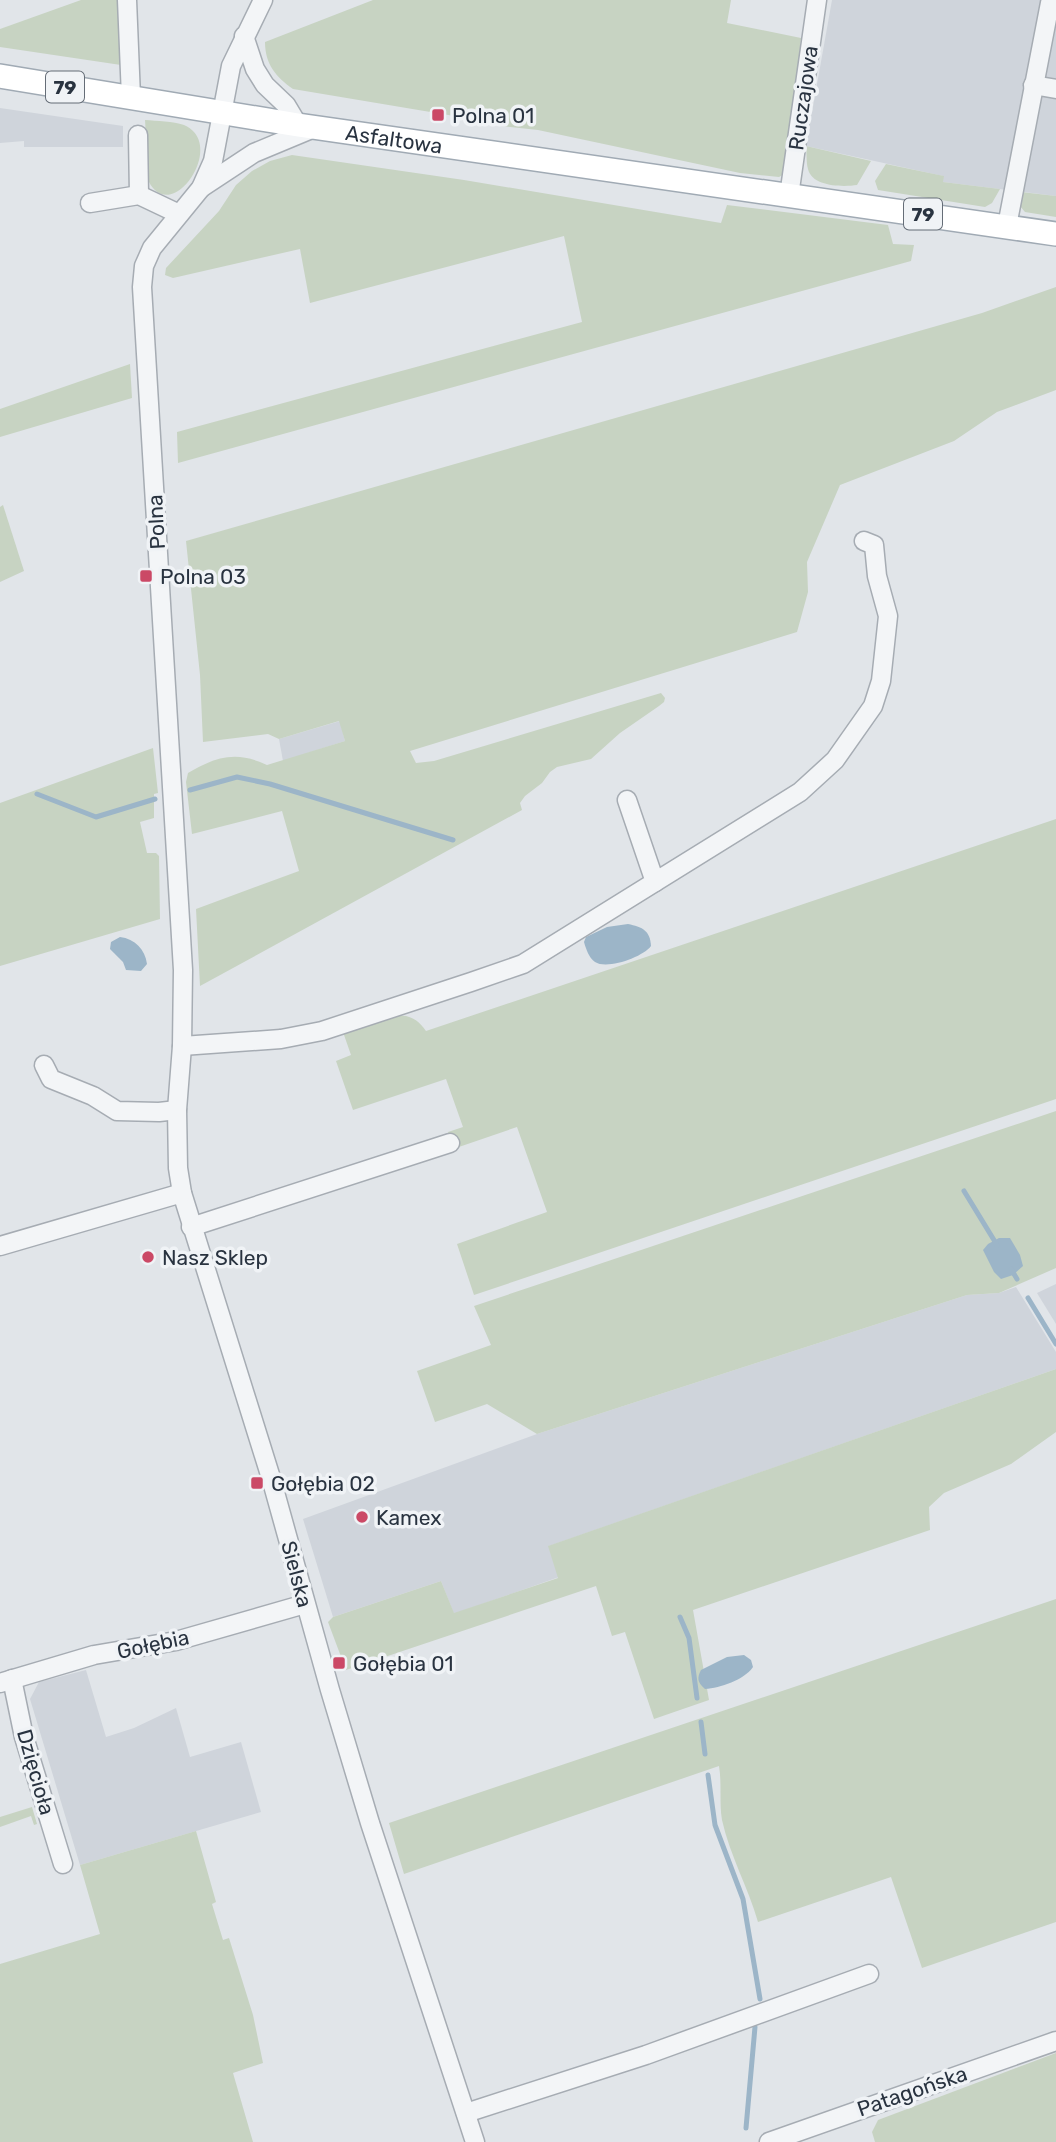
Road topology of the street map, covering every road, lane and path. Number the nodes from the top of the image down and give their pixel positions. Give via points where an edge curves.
1 (127, 0) edge
2 (263, 0) edge
3 (817, 0) edge
4 (1050, 3) dead end
5 (244, 36) junction
6 (0, 76) edge
7 (1033, 85) junction
8 (1056, 89) edge
9 (131, 97) junction
10 (222, 112) junction
11 (306, 127) junction
12 (138, 135) dead end
13 (201, 188) junction
14 (139, 195) junction
15 (789, 196) junction
16 (89, 204) dead end
17 (179, 214) junction
18 (1007, 226) junction
19 (1056, 234) edge
20 (864, 541) dead end
21 (627, 800) dead end
22 (655, 882) junction
23 (184, 997) joint
24 (182, 1046) junction
25 (44, 1065) dead end
26 (177, 1110) junction
27 (450, 1143) dead end
28 (182, 1193) junction
29 (191, 1227) junction
30 (0, 1246) edge
31 (305, 1604) junction
32 (6, 1681) edge
33 (62, 1864) dead end
34 (869, 1974) dead end
35 (1056, 2041) edge
36 (466, 2113) junction
37 (475, 2142) edge
38 (769, 2142) edge

1 - 9 street
2 - 5 street, Polna
3 - 15 street, Ruczajowa
4 - 7 street
5 - 10 street, Polna via 231,66
5 - 11 street via 265,85
6 - 9 main road, Asfaltowa / 79
7 - 8 street
7 - 18 street
9 - 10 main road, Asfaltowa / 79
10 - 11 main road, Asfaltowa / 79
10 - 13 street, Polna via 216,151
11 - 13 street via 254,153
11 - 15 main road, Asfaltowa / 79
12 - 14 street
13 - 17 street, Polna
14 - 16 street
14 - 17 street
15 - 18 main road, 79
17 - 23 street, Polna via 152,248 142,287
18 - 19 main road, 79
20 - 22 street via 874,545 888,616 881,681 873,706 835,760 800,792
21 - 22 street
22 - 24 street via 523,964 322,1031 281,1039
23 - 24 street, Sielska
24 - 26 street, Sielska
25 - 26 street via 51,1079 117,1111
26 - 28 street, Sielska
27 - 29 street
28 - 29 street, Sielska
28 - 30 street
29 - 31 street, Sielska via 271,1478
31 - 32 street, Gołębia via 176,1641 94,1656
31 - 36 street, Sielska via 370,1823
32 - 33 street, Dzięcioła
34 - 36 street via 646,2056
35 - 38 street, Patagońska
36 - 37 street, Sielska

